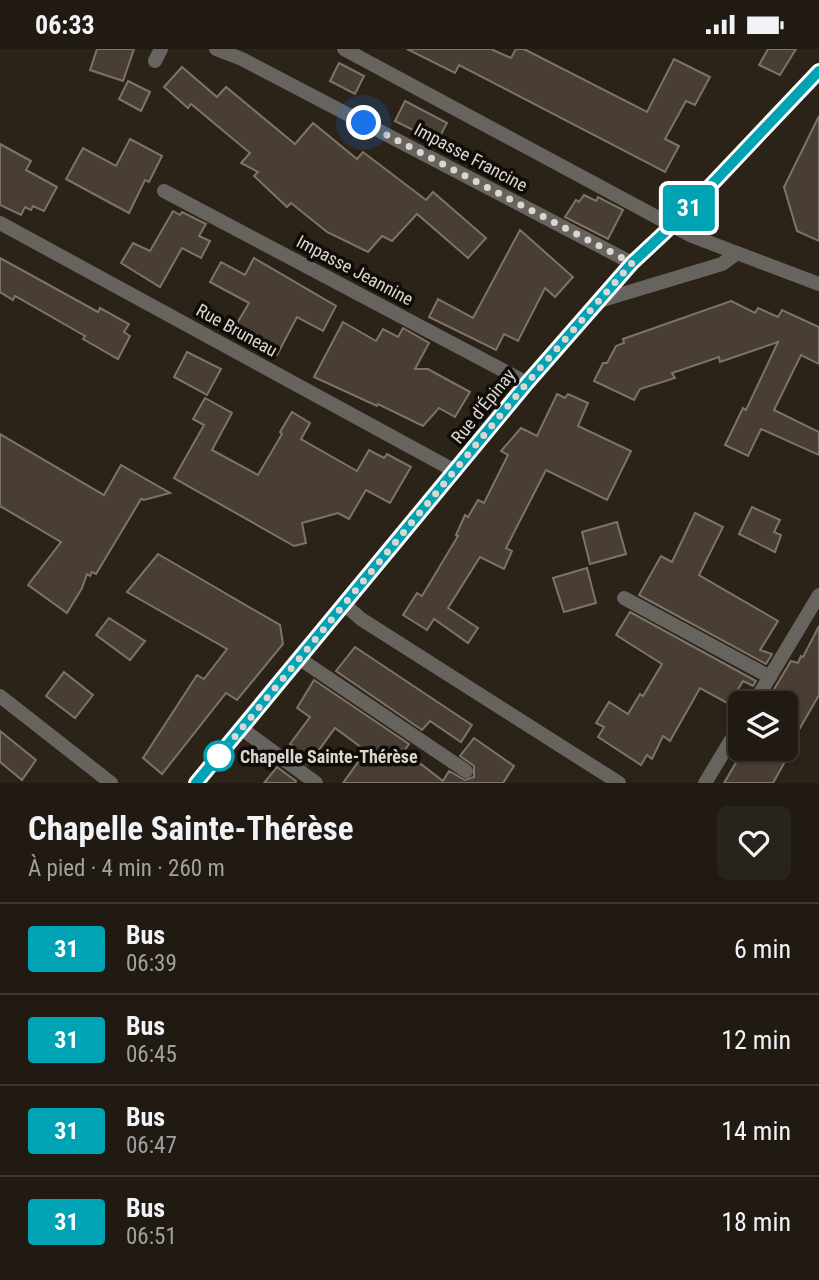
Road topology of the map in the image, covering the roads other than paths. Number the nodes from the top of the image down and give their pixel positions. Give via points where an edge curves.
1 (216, 49) edge
2 (344, 49) edge
3 (819, 71) edge
4 (164, 191) dead end
5 (0, 223) edge
6 (672, 225) junction
7 (737, 253) junction
8 (632, 263) junction
9 (819, 284) edge
10 (598, 301) junction
11 (527, 383) junction
12 (455, 471) junction
13 (819, 595) edge
14 (624, 598) dead end
15 (345, 605) junction
16 (300, 659) junction
17 (770, 677) junction
18 (761, 691) edge
19 (0, 696) edge
20 (242, 729) junction
21 (728, 745) edge
22 (466, 771) dead end
23 (111, 783) edge
24 (196, 783) edge
25 (316, 783) edge
26 (619, 783) edge
27 (705, 783) edge

1 - 8 street, Impasse Francine
2 - 6 street
3 - 6 main road, Rue d'Épinay
4 - 11 street, Impasse Jeannine
5 - 12 street, Rue Bruneau
6 - 7 street
6 - 8 main road, Rue d'Épinay
7 - 9 street
7 - 10 street via 722,264
8 - 10 main road, Rue d'Épinay
10 - 11 main road, Rue d'Épinay
11 - 12 main road, Rue d'Épinay
12 - 15 main road, Rue d'Épinay
13 - 17 street
14 - 17 street
15 - 16 main road, Rue d'Épinay
15 - 26 street
16 - 20 main road, Rue d'Épinay
16 - 22 street
17 - 18 street
19 - 23 street
20 - 24 main road, Rue d'Épinay
20 - 25 street
21 - 27 street

